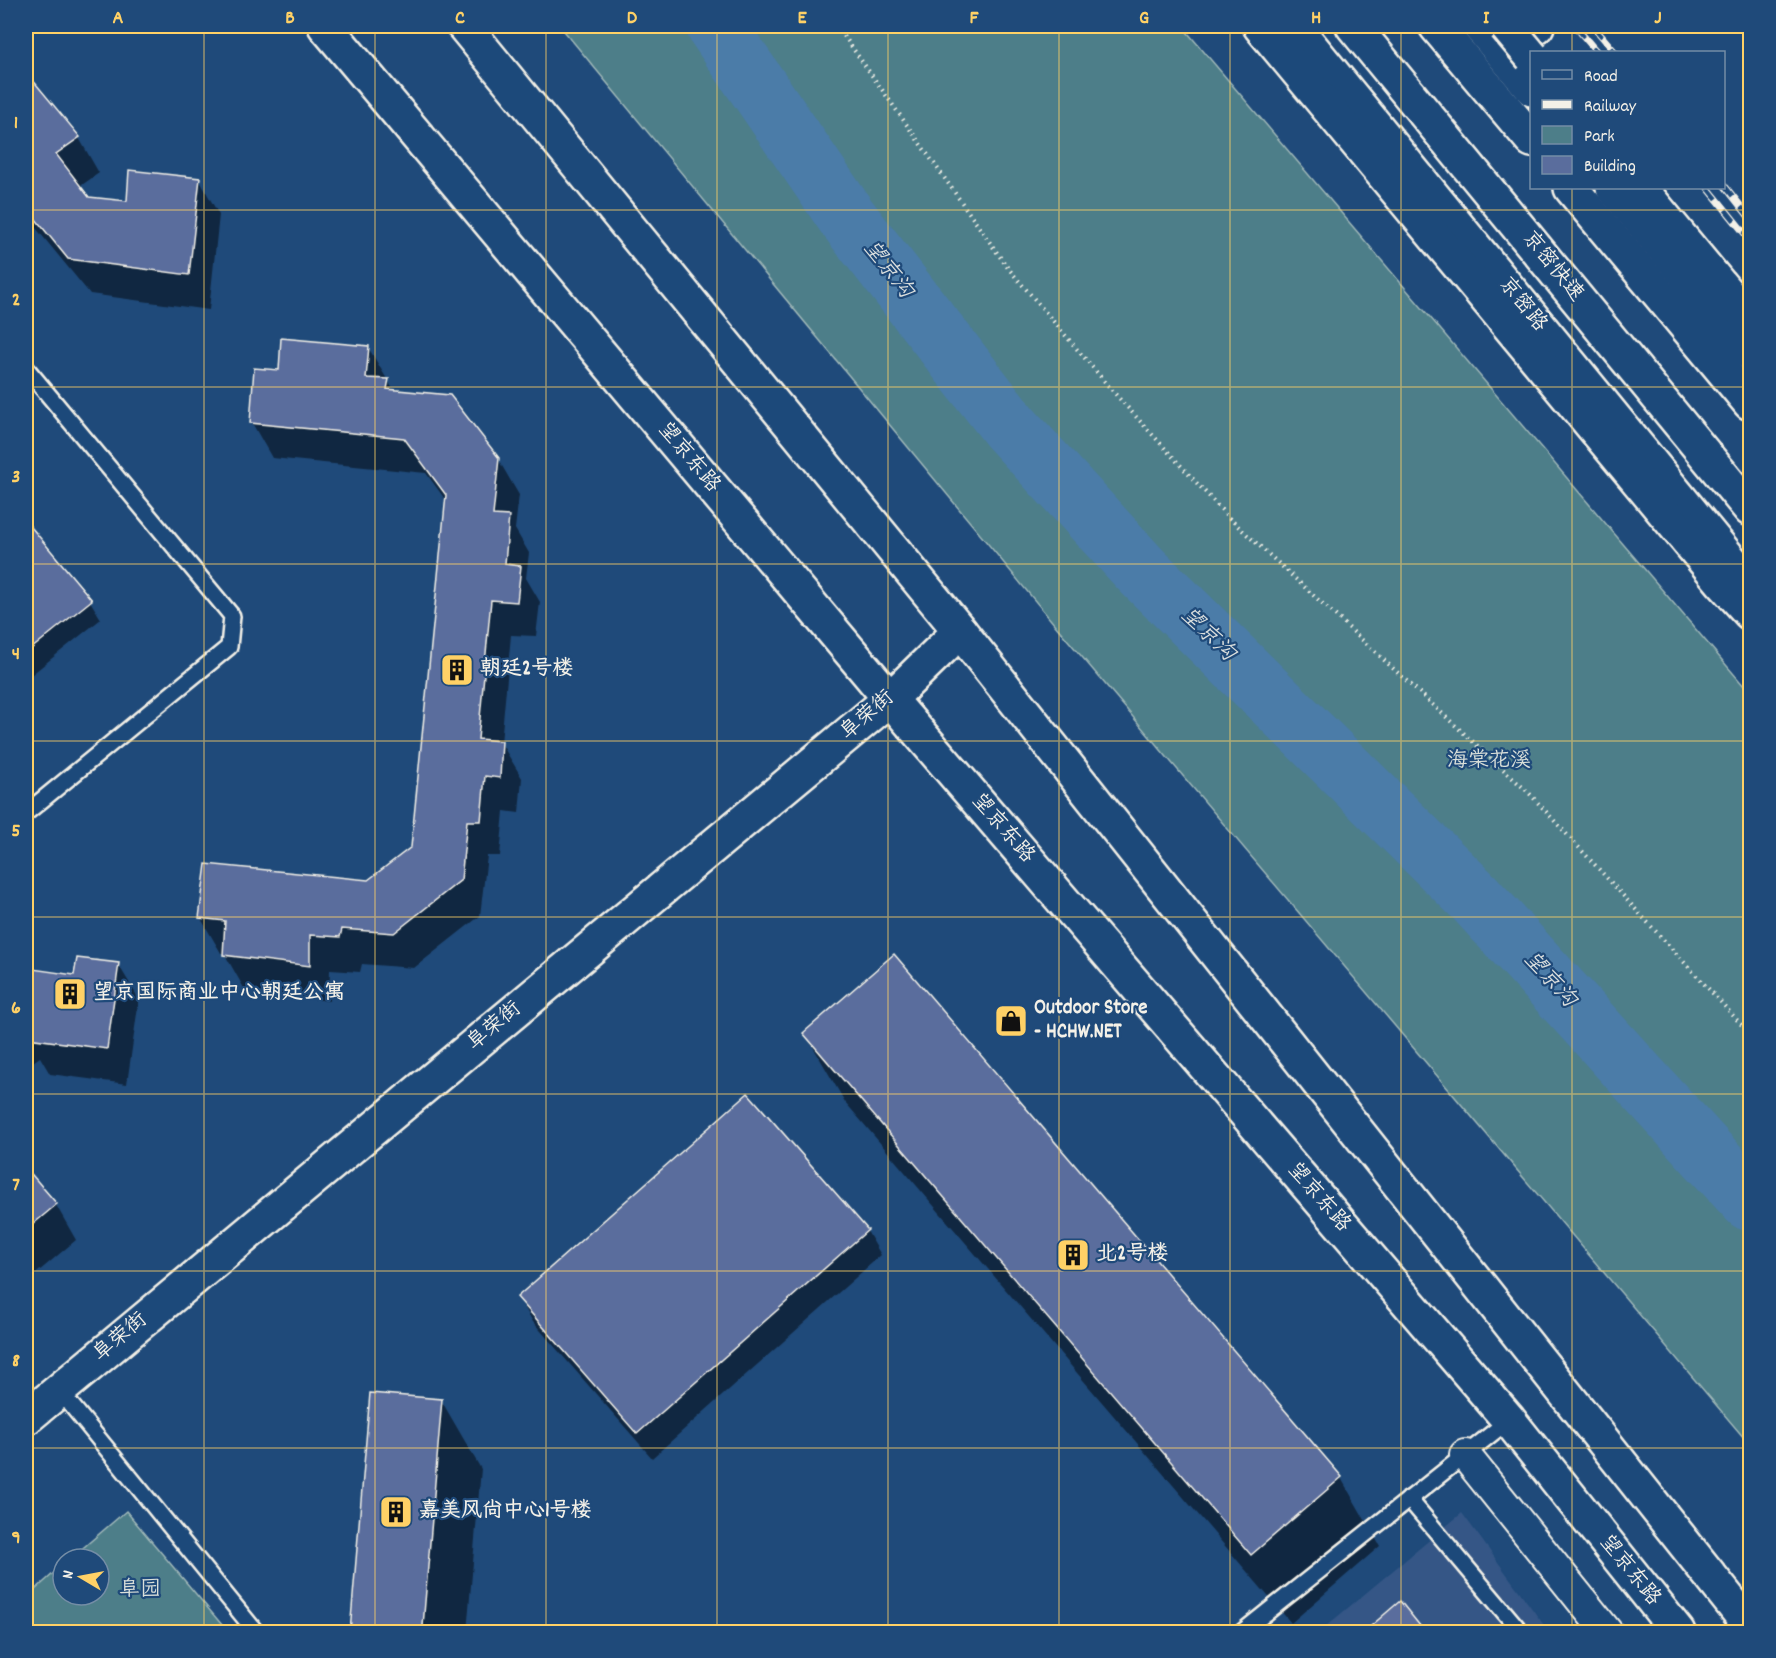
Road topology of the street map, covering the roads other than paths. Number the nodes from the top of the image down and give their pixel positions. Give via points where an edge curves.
1 (325, 26) edge
2 (464, 26) edge
3 (1260, 26) edge
4 (1294, 26) edge
5 (1353, 26) edge
6 (1436, 26) edge
7 (1489, 26) edge
8 (1537, 26) edge
9 (1530, 56) edge
10 (1530, 86) edge
11 (1530, 138) edge
12 (1572, 189) edge
13 (1614, 189) edge
14 (1641, 189) edge
15 (1750, 321) edge
16 (1750, 353) edge
17 (26, 368) edge
18 (1750, 403) edge
19 (1750, 509) edge
20 (1750, 584) edge
21 (1750, 613) edge
22 (960, 631) junction
23 (890, 699) junction
24 (26, 813) edge
25 (59, 1390) junction
26 (26, 1418) edge
27 (1509, 1420) junction
28 (1465, 1455) junction
29 (1409, 1499) junction
30 (1750, 1626) edge
31 (256, 1632) edge
32 (1242, 1632) edge
33 (1521, 1632) edge
34 (1607, 1632) edge
35 (1678, 1632) edge

1 - 23 main road, 望京东路
2 - 22 main road
3 - 21 main road
4 - 20 main road, 京密路
5 - 19 main road, 京密快速
6 - 11 main road
7 - 8 main road
7 - 9 main road, bridge
7 - 10 main road
12 - 18 main road
13 - 16 main road
14 - 15 main road
17 - 24 lane via 232,616 229,647
22 - 23 main road, 阜荣街
22 - 30 main road
23 - 25 main road, 阜荣街
23 - 27 main road, 望京东路
25 - 26 main road, 阜荣街
25 - 31 lane
27 - 28 lane
27 - 35 main road, 望京东路
28 - 29 lane
28 - 34 street
29 - 32 lane
29 - 33 lane

